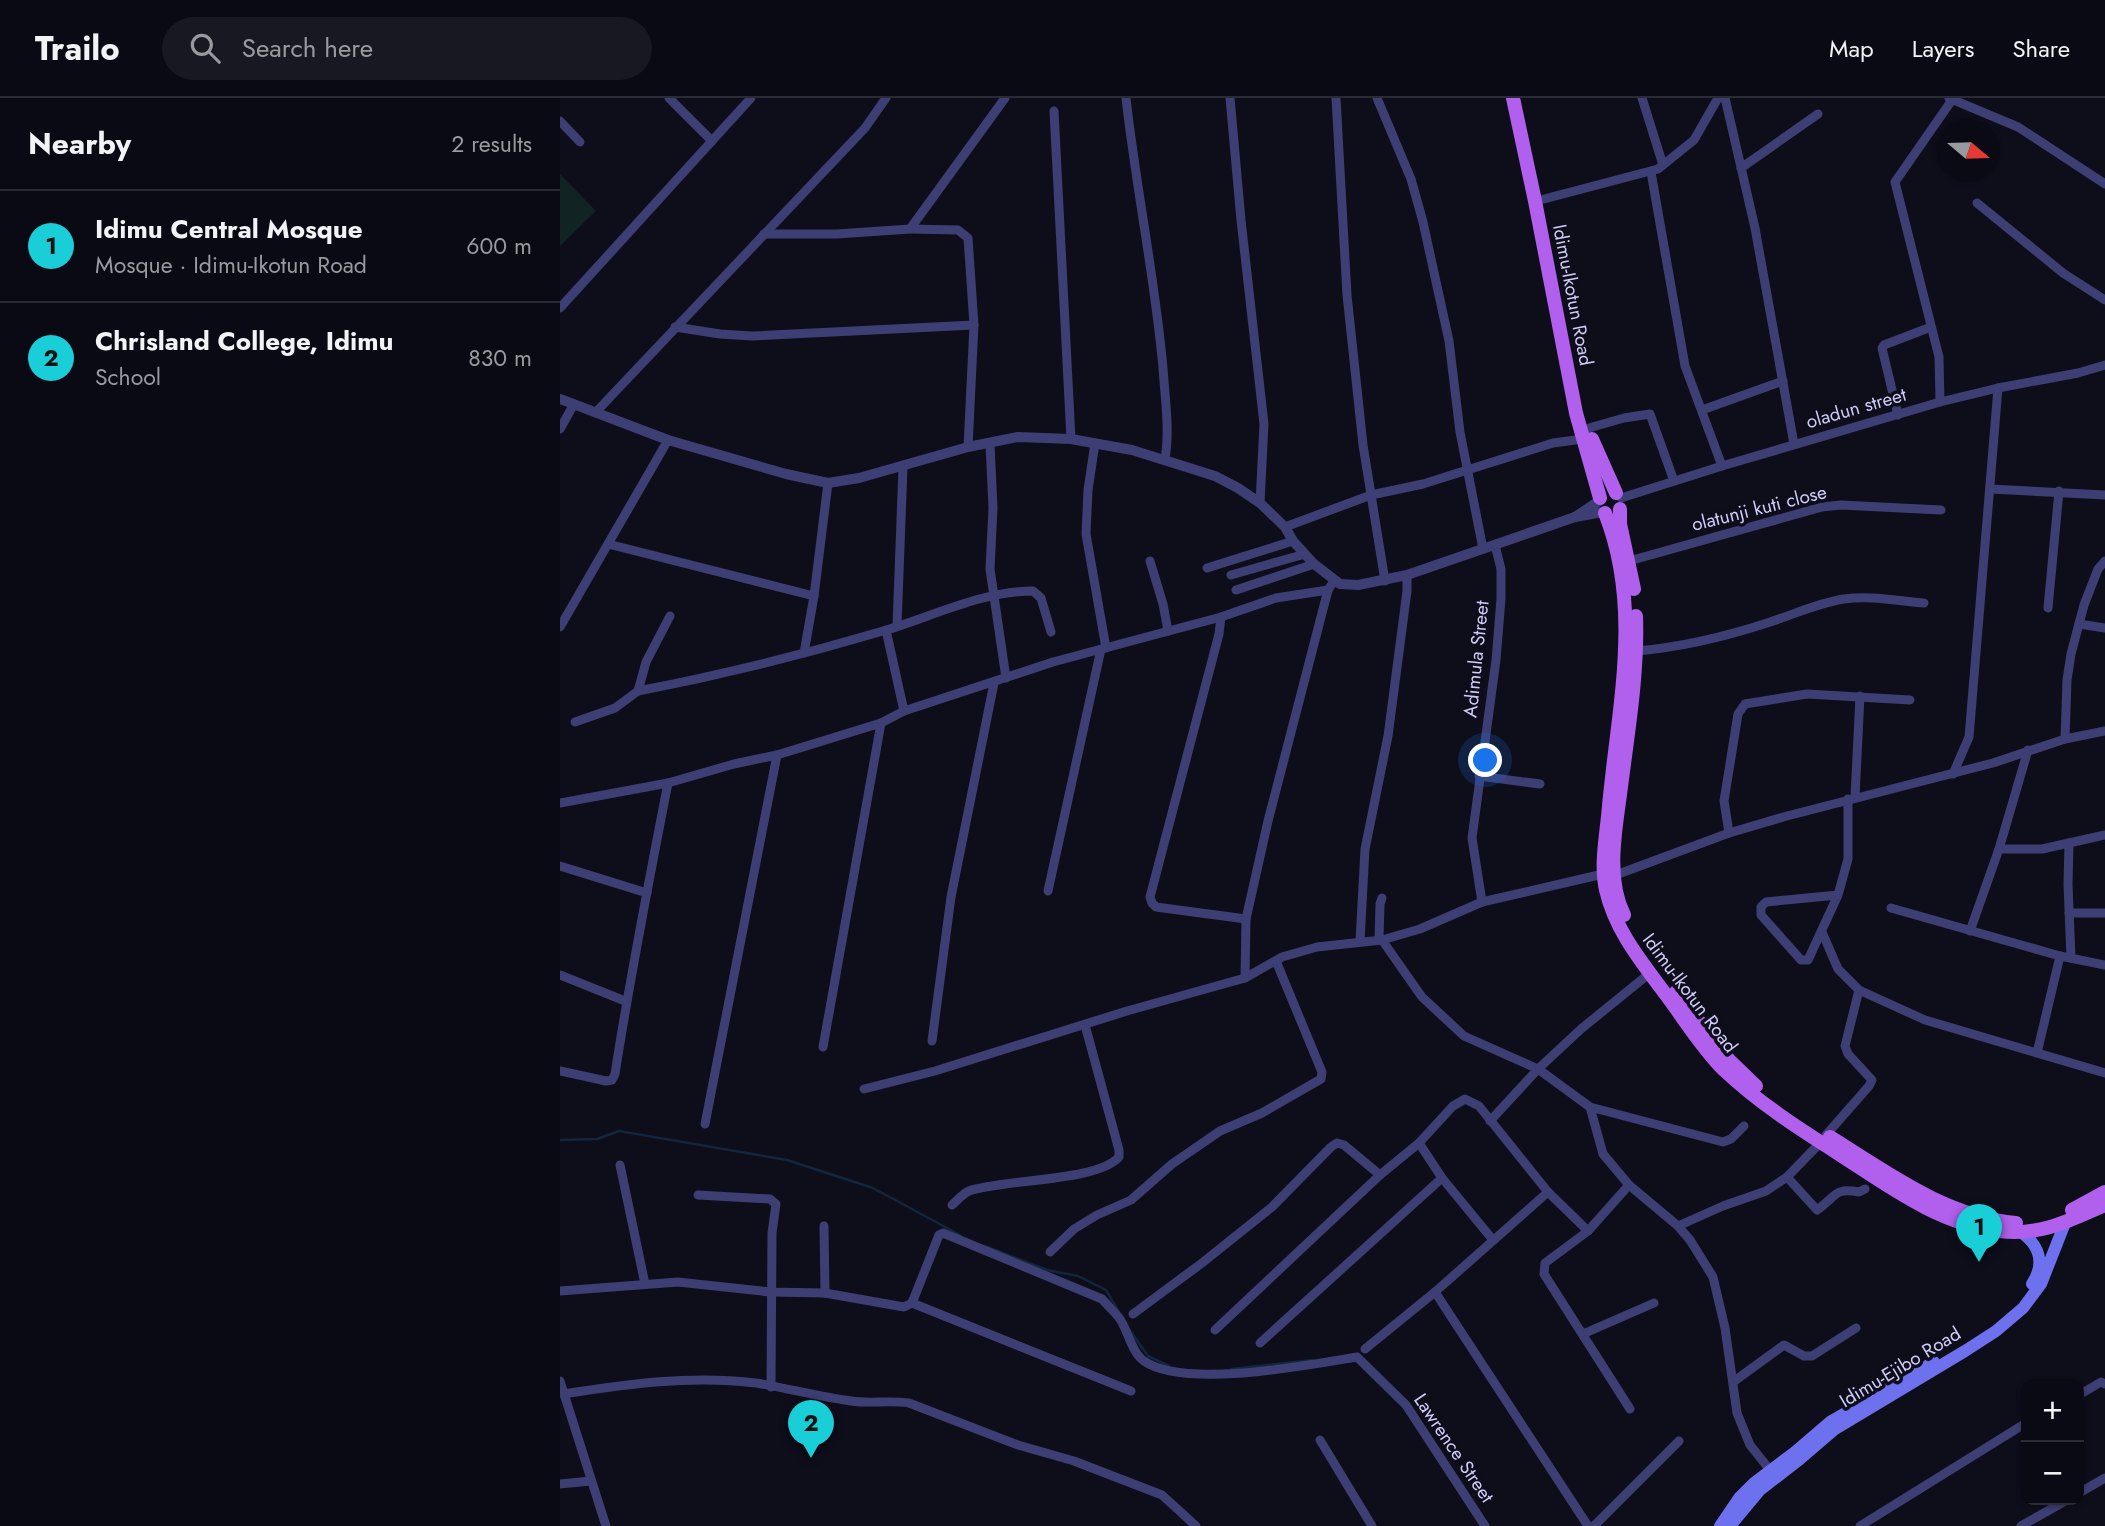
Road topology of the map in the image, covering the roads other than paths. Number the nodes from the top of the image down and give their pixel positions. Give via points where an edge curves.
1 (669, 98) edge
2 (751, 98) edge
3 (886, 98) edge
4 (1006, 98) edge
5 (1126, 98) edge
6 (1230, 98) edge
7 (1336, 98) edge
8 (1377, 98) edge
9 (1513, 98) edge
10 (1523, 98) edge
11 (1642, 98) edge
12 (1718, 98) edge
13 (1724, 98) edge
14 (1950, 99) edge
15 (1054, 111) dead end
16 (1818, 114) dead end
17 (560, 121) edge
18 (712, 141) junction
19 (580, 142) dead end
20 (1663, 165) junction
21 (1741, 168) junction
22 (1651, 172) junction
23 (2105, 183) edge
24 (1544, 199) junction
25 (1977, 203) dead end
26 (910, 229) junction
27 (764, 234) junction
28 (2105, 300) edge
29 (560, 308) edge
30 (974, 325) junction
31 (675, 327) junction
32 (1931, 327) junction
33 (2105, 365) edge
34 (1783, 381) junction
35 (1998, 388) junction
36 (560, 399) edge
37 (1940, 402) junction
38 (574, 404) junction
39 (1702, 410) junction
40 (596, 412) junction
41 (1898, 415) junction
42 (560, 429) edge
43 (1586, 433) junction
44 (1071, 439) junction
45 (668, 440) junction
46 (1095, 443) junction
47 (990, 444) junction
48 (1794, 444) junction
49 (968, 447) junction
50 (1165, 459) junction
51 (1722, 466) junction
52 (903, 467) junction
53 (1468, 471) junction
54 (1674, 481) junction
55 (828, 483) junction
56 (1991, 489) junction
57 (2059, 491) junction
58 (1371, 495) junction
59 (2105, 495) edge
60 (1619, 500) junction
61 (1260, 503) junction
62 (1602, 506) junction
63 (1941, 510) dead end
64 (1285, 527) junction
65 (1293, 541) junction
66 (608, 544) junction
67 (1495, 545) junction
68 (1483, 549) junction
69 (1305, 554) junction
70 (1150, 561) dead end
71 (1629, 561) junction
72 (2105, 561) edge
73 (1314, 564) junction
74 (1207, 568) dead end
75 (1231, 575) dead end
76 (1407, 575) junction
77 (1385, 581) junction
78 (1331, 586) junction
79 (1236, 590) dead end
80 (814, 596) junction
81 (994, 596) junction
82 (1924, 603) dead end
83 (2048, 608) dead end
84 (670, 616) dead end
85 (1221, 617) junction
86 (2079, 624) junction
87 (897, 626) junction
88 (560, 627) edge
89 (2105, 628) edge
90 (886, 630) junction
91 (1168, 631) junction
92 (1051, 632) dead end
93 (1103, 649) junction
94 (1637, 651) junction
95 (804, 653) junction
96 (1006, 678) junction
97 (994, 683) junction
98 (638, 691) junction
99 (1860, 696) junction
100 (1910, 700) dead end
101 (904, 711) junction
102 (575, 722) dead end
103 (881, 723) junction
104 (2105, 731) edge
105 (2065, 739) junction
106 (2028, 750) junction
107 (777, 755) junction
108 (1953, 774) junction
109 (1479, 776) junction
110 (668, 783) junction
111 (1540, 785) dead end
112 (1851, 798) junction
113 (560, 803) edge
114 (1729, 833) junction
115 (2105, 835) edge
116 (2069, 843) junction
117 (1999, 849) junction
118 (560, 866) edge
119 (1608, 875) junction
120 (1048, 891) dead end
121 (647, 894) junction
122 (1838, 895) junction
123 (1382, 898) dead end
124 (1482, 902) junction
125 (1891, 908) dead end
126 (2069, 913) junction
127 (2105, 913) edge
128 (1246, 919) junction
129 (1970, 931) junction
130 (1822, 932) junction
131 (1380, 940) junction
132 (1360, 941) junction
133 (2060, 956) junction
134 (2071, 958) junction
135 (1276, 961) junction
136 (2105, 965) edge
137 (1650, 973) junction
138 (560, 975) edge
139 (1245, 978) junction
140 (1859, 990) junction
141 (625, 1001) junction
142 (1085, 1025) junction
143 (932, 1041) dead end
144 (823, 1046) dead end
145 (2038, 1053) junction
146 (1538, 1069) junction
147 (560, 1071) edge
148 (2105, 1073) edge
149 (864, 1089) dead end
150 (1590, 1107) junction
151 (1490, 1121) junction
152 (705, 1124) dead end
153 (1744, 1126) dead end
154 (1824, 1138) junction
155 (1419, 1143) junction
156 (620, 1165) dead end
157 (1380, 1175) junction
158 (1787, 1177) junction
159 (1442, 1178) junction
160 (1629, 1185) junction
161 (1865, 1189) dead end
162 (1548, 1192) junction
163 (2105, 1192) edge
164 (698, 1195) dead end
165 (952, 1205) dead end
166 (2105, 1205) edge
167 (2065, 1223) junction
168 (824, 1226) dead end
169 (1678, 1226) junction
170 (1588, 1231) junction
171 (2022, 1233) junction
172 (1493, 1240) junction
173 (1050, 1252) dead end
174 (645, 1284) junction
175 (560, 1292) edge
176 (770, 1292) junction
177 (1435, 1292) junction
178 (825, 1293) junction
179 (912, 1303) junction
180 (1654, 1303) dead end
181 (1133, 1314) dead end
182 (1856, 1328) dead end
183 (1215, 1330) dead end
184 (1583, 1334) junction
185 (1260, 1343) dead end
186 (1365, 1349) dead end
187 (560, 1381) edge
188 (1733, 1382) junction
189 (2105, 1384) edge
190 (771, 1387) junction
191 (1131, 1391) dead end
192 (2084, 1392) edge
193 (564, 1394) junction
194 (1630, 1409) dead end
195 (2021, 1426) edge
196 (1321, 1440) dead end
197 (1679, 1441) dead end
198 (1770, 1470) junction
199 (2105, 1478) edge
200 (591, 1481) junction
201 (560, 1484) edge
202 (2084, 1490) edge
203 (2058, 1505) edge
204 (606, 1526) edge
205 (1196, 1526) edge
206 (1372, 1526) edge
207 (1485, 1526) edge
208 (1588, 1526) edge
209 (1594, 1526) edge
210 (1720, 1526) edge
211 (1730, 1526) edge
212 (1860, 1526) edge
213 (2021, 1526) edge

1 - 18 street
2 - 18 street
3 - 27 street via 865,128
4 - 26 street
5 - 50 street via 1161,342 1168,437
6 - 61 street via 1264,424
7 - 58 street via 1347,295
8 - 53 street via 1411,179 1423,222 1449,341
9 - 43 main road, Idimu-Ikotun Road via 1568,377
10 - 24 main road
11 - 20 street
12 - 20 street via 1694,140
13 - 21 street
14 - 23 street via 2018,127
14 - 32 street via 1895,182
15 - 44 street
16 - 21 street
17 - 19 street
18 - 29 street
20 - 22 street
21 - 34 street
22 - 24 street
22 - 39 street via 1685,366
24 - 43 main road
25 - 28 street via 2063,273
26 - 27 street
26 - 30 street via 958,230 968,238
27 - 31 street
30 - 31 street via 752,336
30 - 49 street
31 - 40 street
32 - 37 street via 1940,364
32 - 41 street via 1882,348
33 - 35 street, oladun street
34 - 39 street
34 - 48 street
35 - 37 street, oladun street
35 - 56 street
36 - 38 street
37 - 41 street, oladun street
38 - 40 street
38 - 42 street
39 - 51 street
40 - 45 street
41 - 48 street, oladun street
43 - 53 street
43 - 54 street via 1624,418 1650,414
43 - 60 main road, Idimu-Ikotun Road
43 - 62 main road, Idimu-Ikotun Road
44 - 46 street
44 - 47 street via 1018,437
45 - 55 street
45 - 66 street
46 - 50 street
46 - 93 street via 1086,534
47 - 49 street
47 - 81 street
48 - 51 street, oladun street
49 - 52 street
50 - 61 street via 1215,476
51 - 54 street, oladun street
52 - 55 street
52 - 87 street
53 - 58 street
53 - 68 street
54 - 60 street, oladun street
55 - 80 street
56 - 57 street
56 - 108 street via 1969,737
57 - 59 street
57 - 83 street
58 - 64 street
58 - 77 street
60 - 62 main road via 1611,514
60 - 62 main road via 1605,493
60 - 71 main road, Idimu-Ikotun Road
61 - 64 street
62 - 67 street
62 - 119 main road, Idimu-Ikotun Road via 1625,589 1627,647 1612,768
63 - 71 street, olatunji kuti close via 1822,507
64 - 65 street
65 - 69 street
65 - 74 street
66 - 80 street
66 - 88 street
67 - 68 street
67 - 109 street, Adimula Street via 1501,599
68 - 76 street
69 - 73 street
69 - 75 street
70 - 91 street
71 - 94 main road, Idimu-Ikotun Road
72 - 86 street
73 - 78 street
73 - 79 street
76 - 77 street
76 - 132 street via 1388,736 1365,849
77 - 78 street
78 - 85 street
78 - 128 street
80 - 95 street
81 - 87 street
81 - 92 street via 1033,591 1041,598
81 - 96 street
82 - 94 street via 1846,598 1712,640
84 - 98 street via 646,662
85 - 91 street
85 - 128 street via 1150,897 1156,907
86 - 89 street
86 - 105 street via 2067,680
87 - 90 street
90 - 95 street
90 - 101 street
91 - 93 street
93 - 96 street
93 - 120 street
94 - 119 main road, Idimu-Ikotun Road
95 - 98 street
96 - 97 street
97 - 101 street
97 - 143 street via 951,897
98 - 102 street via 615,708
99 - 100 street
99 - 112 street
99 - 114 street via 1807,694 1740,708 1724,801
101 - 103 street
103 - 107 street
103 - 144 street
104 - 105 street
105 - 106 street
106 - 108 street
106 - 117 street
107 - 110 street
107 - 152 street
108 - 112 street
109 - 111 street
109 - 124 street, Adimula Street via 1472,838
110 - 113 street
110 - 121 street
112 - 114 street
112 - 122 street via 1848,859
114 - 119 street
115 - 116 street
116 - 117 street via 2042,849
116 - 126 street
117 - 129 street
118 - 121 street
119 - 124 street
119 - 137 main road, Idimu-Ikotun Road via 1613,914
119 - 154 main road, Idimu-Ikotun Road via 1634,936 1705,1032 1759,1089
121 - 141 street
122 - 130 street
122 - 130 street via 1766,902 1761,907 1761,915 1801,960 1808,960
123 - 131 street
124 - 131 street via 1420,929
125 - 129 street
126 - 127 street
126 - 134 street
128 - 139 street
129 - 133 street
130 - 140 street via 1838,969
131 - 132 street
131 - 146 street via 1422,997 1464,1036
132 - 135 street via 1317,947
133 - 134 street
133 - 145 street
134 - 136 street
135 - 139 street
135 - 173 street via 1321,1079 1220,1131 1131,1199 1074,1229
137 - 146 street
137 - 154 main road, Idimu-Ikotun Road via 1722,1068 1765,1106
138 - 141 street
139 - 142 street
140 - 145 street via 1925,1020
140 - 154 street via 1845,1046 1872,1080
141 - 147 street via 612,1080
142 - 149 street
142 - 165 street via 1119,1157 1077,1174 967,1191
145 - 148 street
146 - 150 street
146 - 151 street
150 - 153 street via 1723,1142
150 - 160 street via 1604,1154
151 - 155 street via 1479,1106 1465,1099
151 - 162 street
154 - 158 street
154 - 163 main road, Idimu-Ikotun Road via 1944,1205 2000,1222 2031,1224 2062,1216
154 - 171 main road, Idimu-Ikotun Road via 1899,1192 1941,1215
155 - 157 street
155 - 159 street
156 - 174 street
157 - 181 street via 1337,1143 1272,1207
157 - 183 street
158 - 161 street via 1817,1210 1838,1191
158 - 169 street via 1766,1191
159 - 172 street
159 - 185 street
160 - 169 street
160 - 170 street
162 - 170 street
162 - 172 street
164 - 176 street via 775,1202
166 - 167 main road, Idimu-Ikotun Road
167 - 171 main road, Idimu-Ikotun Road
167 - 211 main road, Idimu-Ejibo Road via 2041,1284 2023,1308 1965,1352 1835,1429 1760,1489
168 - 178 street
169 - 188 street via 1713,1278
170 - 184 street via 1543,1269
171 - 198 main road, Idimu-Ejibo Road via 2033,1241 2040,1258 2035,1279 2015,1305 1963,1344 1830,1422
172 - 177 street
174 - 175 street
174 - 176 street via 678,1282
176 - 178 street
176 - 190 street
177 - 186 street
177 - 208 street
178 - 179 street via 904,1307
179 - 191 street
179 - 207 street, Lawrence Street via 943,1233 1102,1299 1121,1320 1141,1360 1158,1368 1192,1374 1289,1370 1357,1357 1406,1405
180 - 184 street
182 - 188 street via 1812,1356 1784,1345
184 - 194 street
187 - 193 street
188 - 198 street via 1737,1413 1750,1445
189 - 192 street
190 - 193 street via 680,1379
190 - 205 street via 853,1402 909,1403 1162,1495
193 - 200 street
195 - 212 street
196 - 206 street
197 - 209 street
198 - 210 main road, Idimu-Ejibo Road via 1740,1498
199 - 202 street
200 - 201 street
200 - 204 street
203 - 213 street

